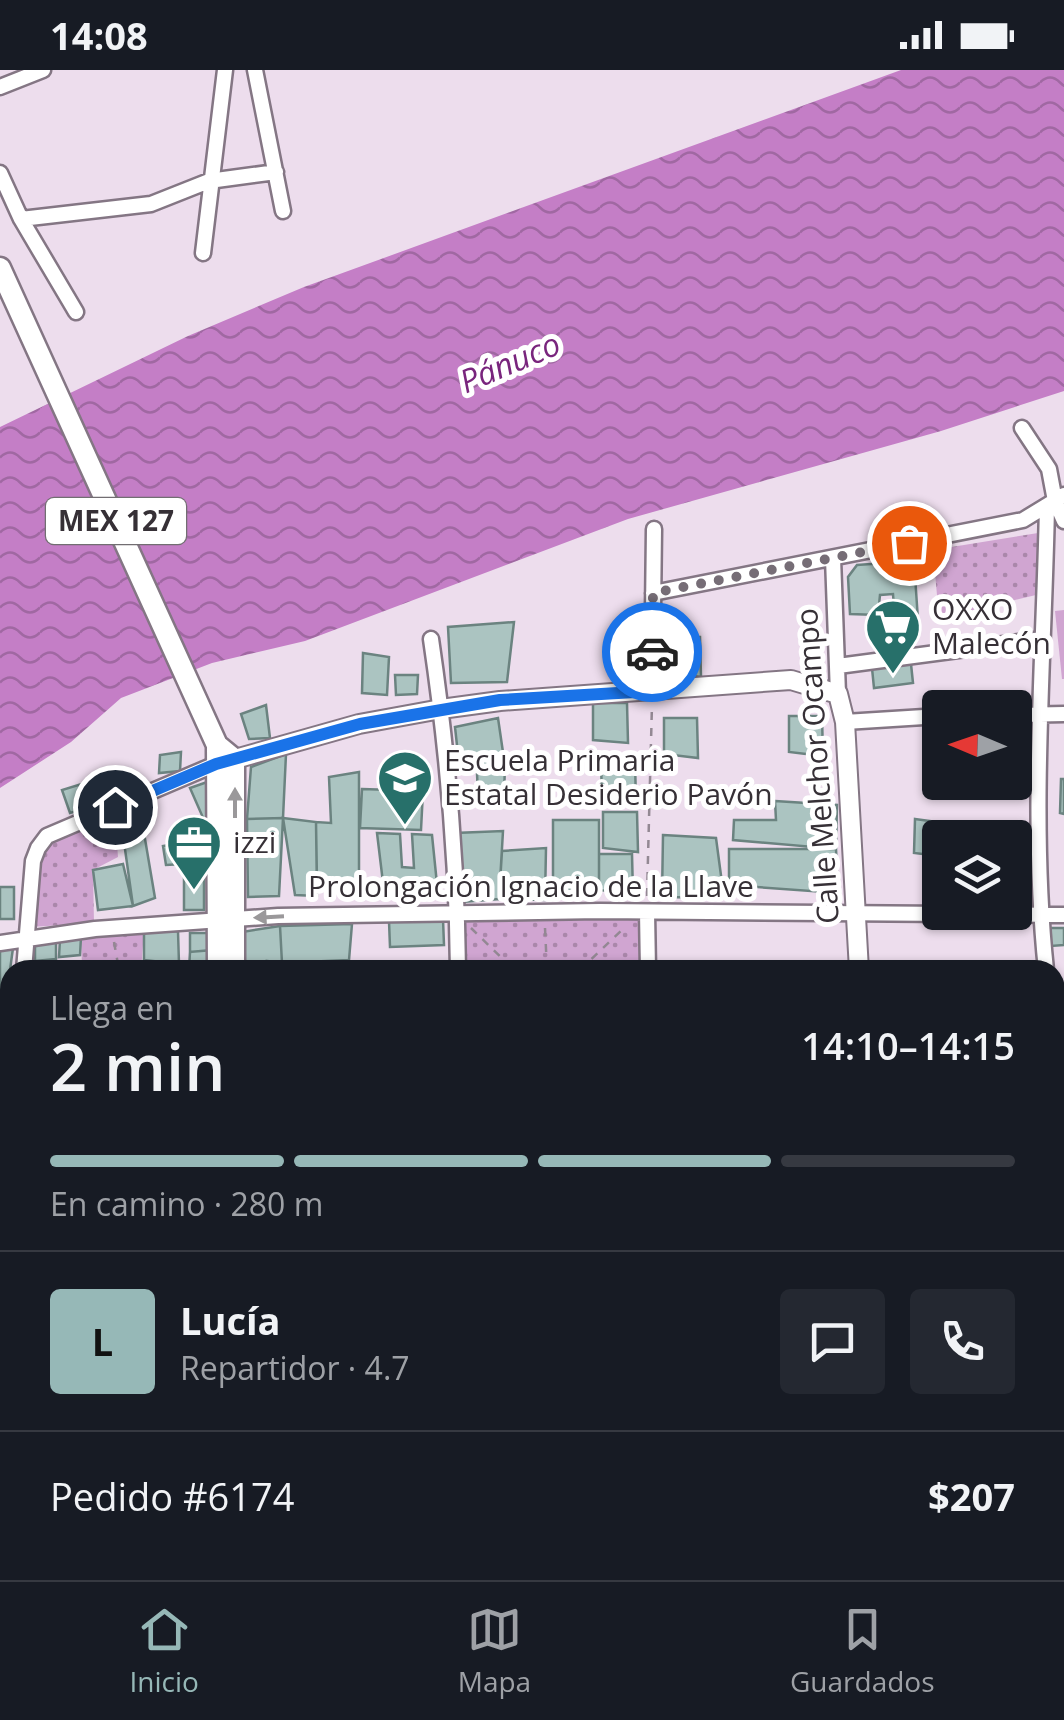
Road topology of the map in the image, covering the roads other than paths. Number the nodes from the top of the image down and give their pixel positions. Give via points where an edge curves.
1 (43, 70) edge
2 (225, 70) edge
3 (255, 70) edge
4 (7, 80) edge
5 (276, 172) junction
6 (0, 174) edge
7 (209, 181) junction
8 (284, 211) dead end
9 (21, 219) junction
10 (203, 252) dead end
11 (0, 268) edge
12 (76, 312) dead end
13 (1022, 428) dead end
14 (1055, 501) edge
15 (1064, 521) edge
16 (654, 530) dead end
17 (832, 558) junction
18 (653, 593) junction
19 (431, 639) dead end
20 (1042, 639) junction
21 (838, 666) junction
22 (652, 691) junction
23 (838, 694) junction
24 (441, 709) junction
25 (1064, 714) edge
26 (1032, 715) edge
27 (1042, 715) junction
28 (922, 717) edge
29 (845, 722) junction
30 (222, 756) junction
31 (641, 914) junction
32 (856, 915) junction
33 (1040, 915) junction
34 (1064, 915) edge
35 (460, 917) junction
36 (227, 919) junction
37 (26, 942) junction
38 (0, 943) edge
39 (25, 960) edge
40 (220, 960) edge
41 (233, 960) edge
42 (458, 960) edge
43 (647, 960) edge
44 (858, 960) edge
45 (1045, 960) edge

1 - 4 street
2 - 7 street
3 - 5 street
5 - 7 street
5 - 8 street
6 - 9 street
7 - 9 street via 151,204
7 - 10 street
9 - 12 street
11 - 30 main road, MEX 127
13 - 14 street via 1049,469
14 - 15 street
14 - 17 street via 1023,520
14 - 20 street
16 - 18 street
17 - 18 street
17 - 21 street, Calle Melchor Ocampo
18 - 22 street
19 - 24 street
20 - 21 street
20 - 27 street
21 - 23 street, Calle Melchor Ocampo
22 - 23 street via 791,680
22 - 24 street
23 - 29 street, Calle Melchor Ocampo
24 - 30 street
24 - 35 street
25 - 27 street
26 - 27 street
27 - 33 street
28 - 29 street
29 - 32 street, Calle Melchor Ocampo
30 - 36 main road, MEX 127
30 - 37 street via 48,836 38,848
31 - 32 street, Prolongación Ignacio de la Llave
31 - 35 street, Prolongación Ignacio de la Llave
31 - 43 street
32 - 33 street, Prolongación Ignacio de la Llave
32 - 44 street, Calle Melchor Ocampo
33 - 34 street, Prolongación Ignacio de la Llave
33 - 45 street
35 -> 36 street, Prolongación Ignacio de la Llave
35 - 42 street
36 - 37 street, Prolongación Ignacio de la Llave
36 - 40 main road, MEX 127
36 - 41 main road, MEX 127
37 - 38 street, Prolongación Ignacio de la Llave
37 - 39 street

